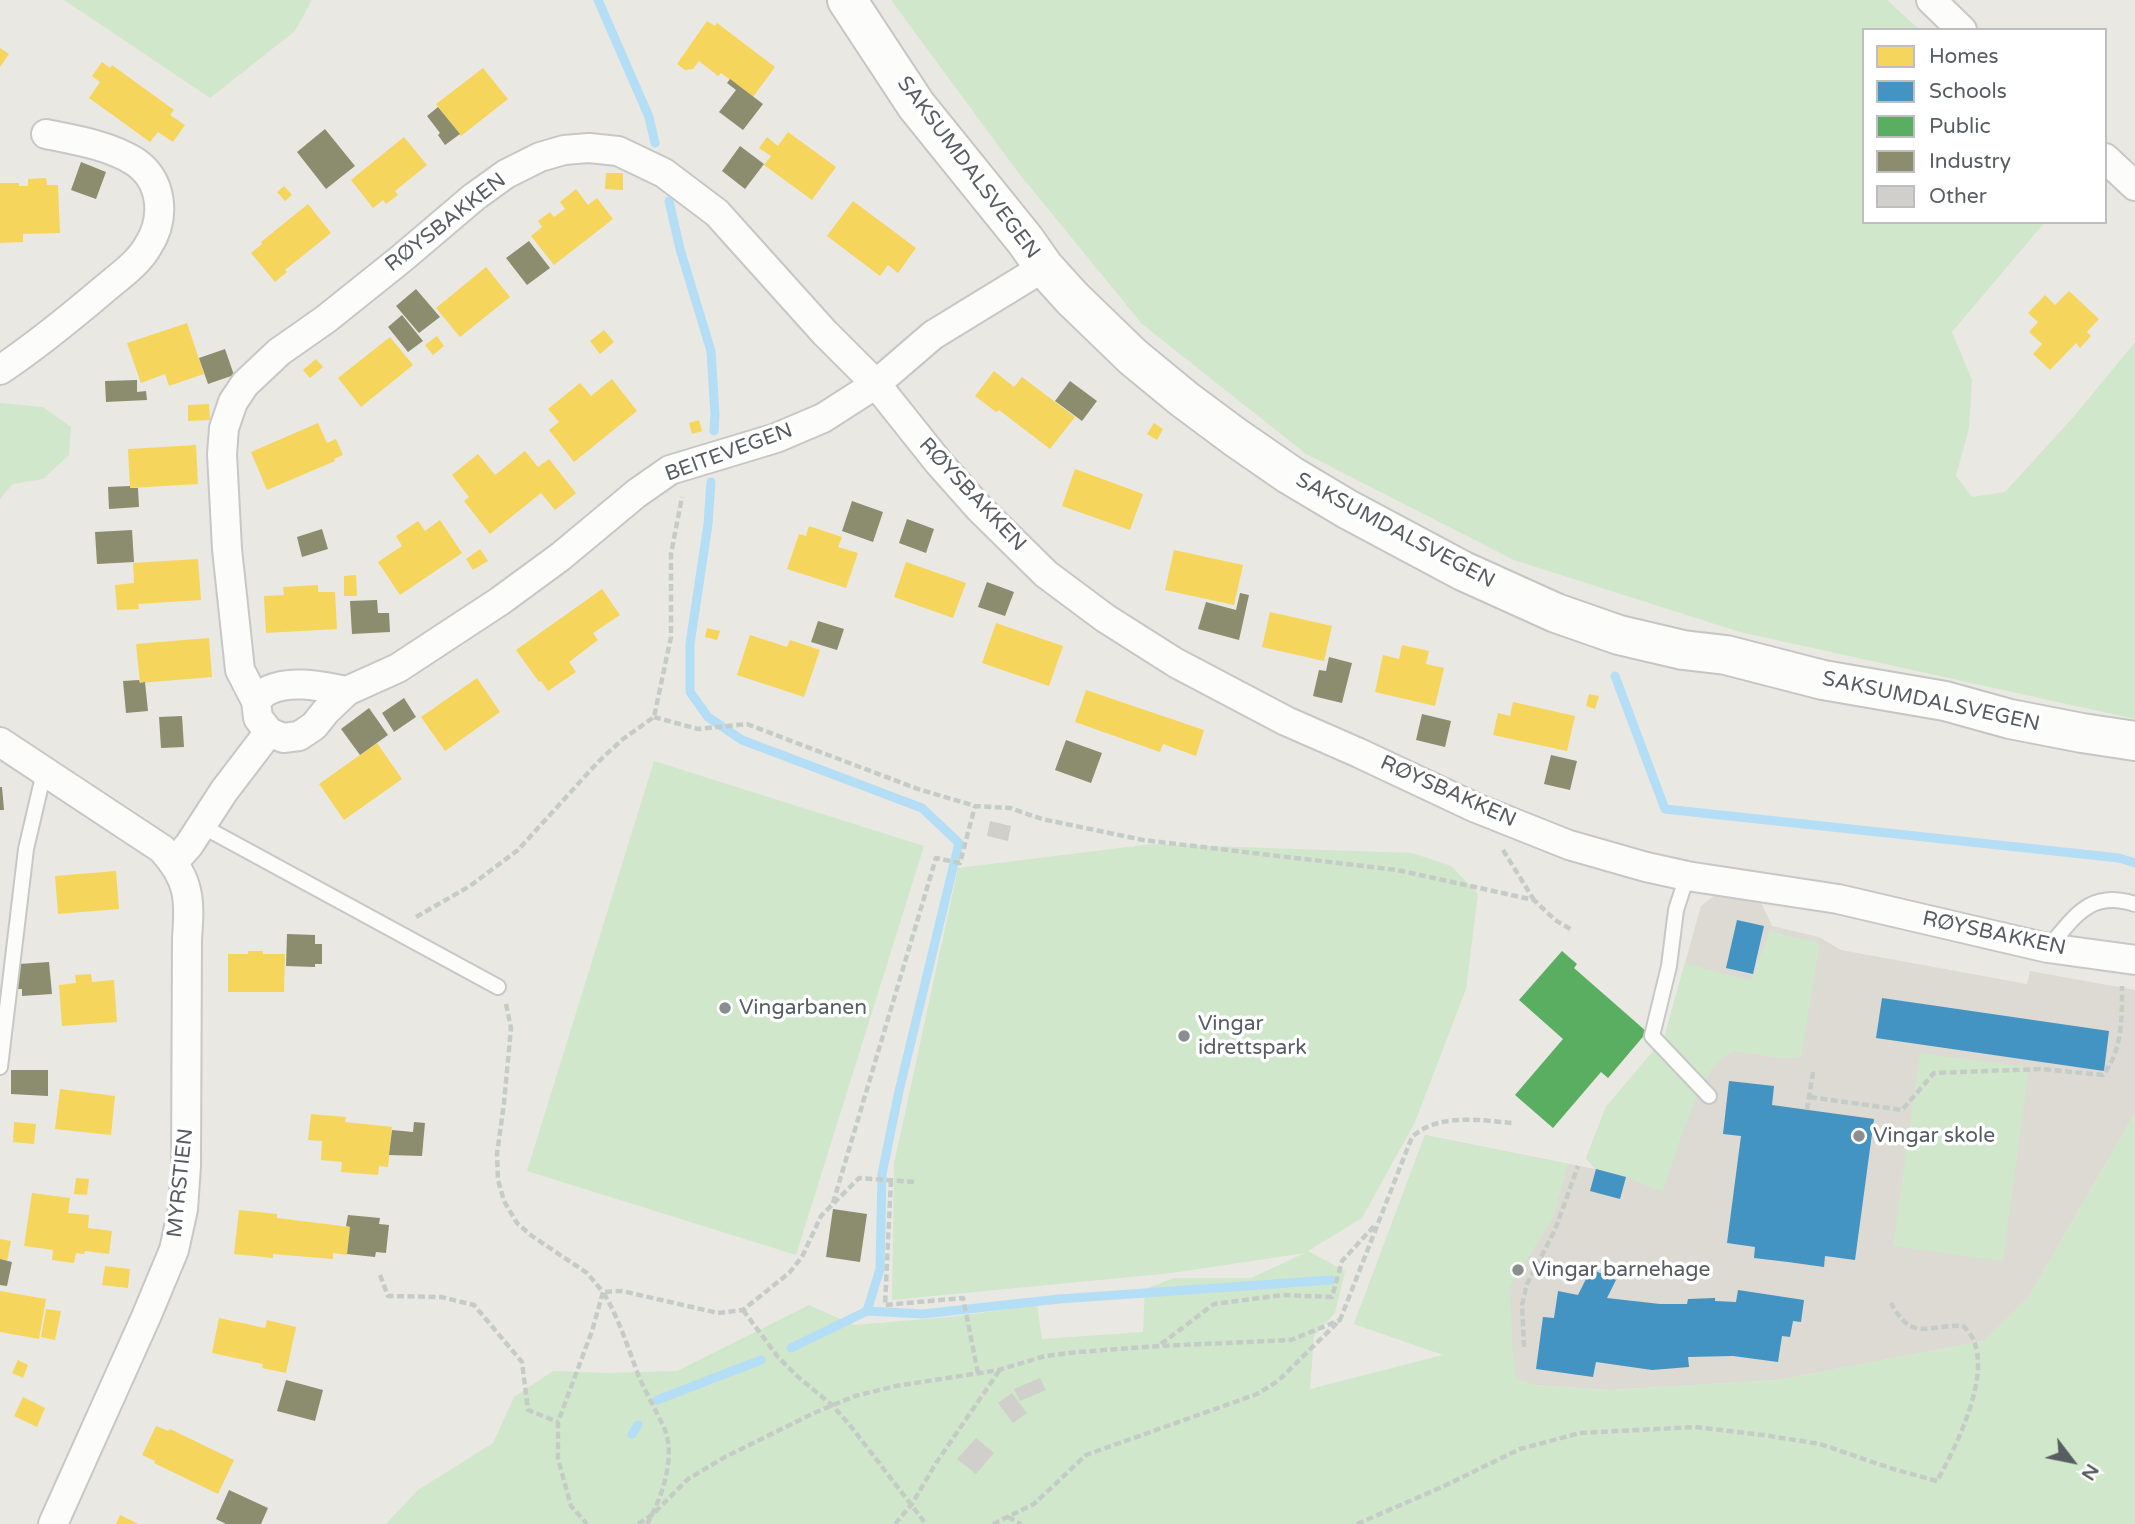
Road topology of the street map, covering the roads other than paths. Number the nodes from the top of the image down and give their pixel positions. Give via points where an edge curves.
1 (847, 0) edge
2 (1931, 0) edge
3 (1960, 28) edge
4 (46, 134) dead end
5 (2107, 160) edge
6 (2135, 186) edge
7 (1044, 267) junction
8 (0, 370) edge
9 (876, 384) junction
10 (347, 691) junction
11 (256, 701) junction
12 (269, 732) junction
13 (2135, 741) edge
14 (0, 742) edge
15 (44, 772) junction
16 (202, 826) junction
17 (174, 862) junction
18 (1687, 876) junction
19 (2135, 904) edge
20 (2048, 948) junction
21 (2128, 960) edge
22 (498, 987) road end
23 (0, 1067) edge
24 (1709, 1096) dead end
25 (53, 1524) edge

1 - 7 main road, SAKSUMDALSVEGEN via 916,105
2 - 3 street
4 - 8 street via 85,142 135,162 158,191 161,210 157,230 129,268
5 - 6 street
7 - 9 street, BEITEVEGEN via 933,335
7 - 13 main road, SAKSUMDALSVEGEN via 1133,357 1246,445 1348,509 1544,608 1619,635 1683,650 1726,655 1823,680
9 - 10 street, BEITEVEGEN via 800,428 670,470 500,601 398,667
9 - 11 street, RØYSBAKKEN via 717,213 664,173 618,151 589,148 564,150 506,174 279,352 233,402 222,454 227,548 240,670
9 - 18 street, RØYSBAKKEN via 979,508 1046,573 1176,663 1286,721 1476,808 1569,845
10 - 11 street via 283,685 267,690
10 - 12 street, BEITEVEGEN via 299,736 283,738
11 - 12 street via 258,718
12 - 16 street
14 - 15 street
15 - 17 street via 162,849
15 - 23 lane via 26,849
16 - 17 street
16 - 22 lane
17 - 25 street, MYRSTIEN via 190,904 183,1209 174,1250
18 - 20 street, RØYSBAKKEN via 1838,899
18 - 24 lane via 1652,1036
19 - 20 lane via 2101,901 2081,910
20 - 21 street, RØYSBAKKEN

